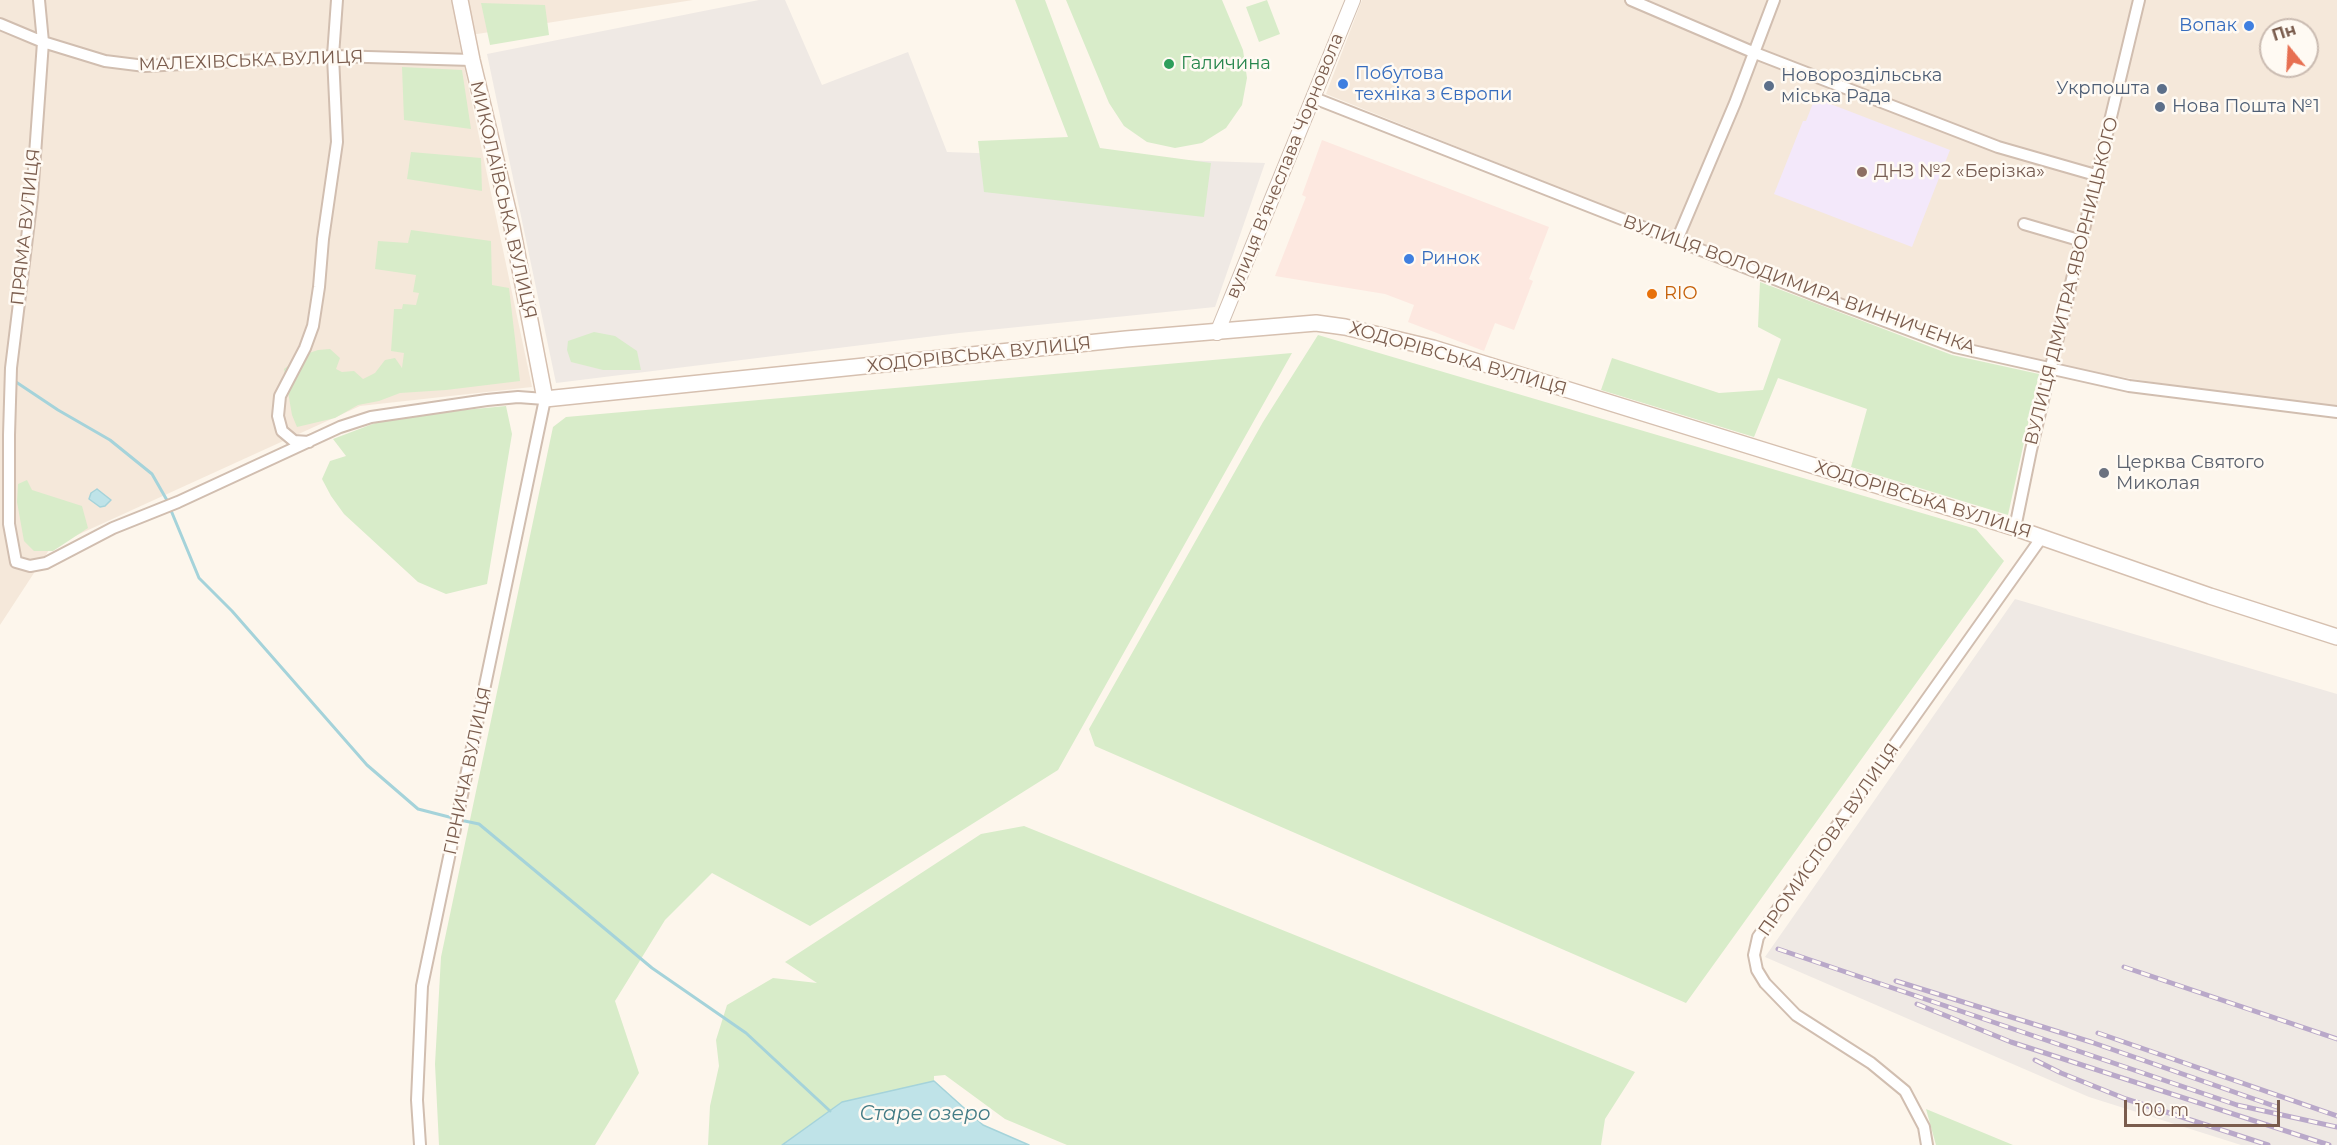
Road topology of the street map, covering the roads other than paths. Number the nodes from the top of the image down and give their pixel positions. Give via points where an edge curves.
1 (39, 0) edge
2 (337, 0) edge
3 (460, 0) edge
4 (1353, 0) edge
5 (1631, 0) edge
6 (1774, 0) edge
7 (2139, 0) edge
8 (0, 24) edge
9 (43, 42) junction
10 (1755, 53) junction
11 (333, 56) junction
12 (472, 60) junction
13 (1314, 98) junction
14 (2099, 176) junction
15 (2024, 224) dead end
16 (1677, 240) junction
17 (2082, 241) junction
18 (1217, 333) junction
19 (2050, 370) junction
20 (545, 399) junction
21 (2337, 412) edge
22 (309, 442) junction
23 (5, 522) edge
24 (2015, 528) junction
25 (2042, 537) junction
26 (2337, 637) edge
27 (420, 1145) edge
28 (1927, 1145) edge

1 - 9 street, ПРЯМА ВУЛИЦЯ
2 - 11 street
3 - 12 main road, МИКОЛАЇВСЬКА ВУЛИЦЯ
4 - 13 street, вулиця Вʼячеслава Чорновола
5 - 10 street
6 - 10 street
7 - 14 street, ВУЛИЦЯ ДМИТРА ЯВОРНИЦЬКОГО
8 - 9 street, МАЛЕХІВСЬКА ВУЛИЦЯ
9 - 11 street, МАЛЕХІВСЬКА ВУЛИЦЯ via 105,62 145,66
9 - 23 street, ПРЯМА ВУЛИЦЯ via 32,197 11,368
10 - 14 street via 1998,147
10 - 16 street
11 - 12 street, МАЛЕХІВСЬКА ВУЛИЦЯ
11 - 22 street via 337,142 320,287 313,326 280,396 278,416 282,431 294,441
12 - 20 main road, МИКОЛАЇВСЬКА ВУЛИЦЯ via 512,226
13 - 16 street, ВУЛИЦЯ ВОЛОДИМИРА ВИННИЧЕНКА
13 - 18 street, вулиця Вʼячеслава Чорновола
14 - 17 street, ВУЛИЦЯ ДМИТРА ЯВОРНИЦЬКОГО
15 - 17 street
16 - 19 street, ВУЛИЦЯ ВОЛОДИМИРА ВИННИЧЕНКА via 1955,347
17 - 19 street, ВУЛИЦЯ ДМИТРА ЯВОРНИЦЬКОГО
18 - 20 main road, ХОДОРІВСЬКА ВУЛИЦЯ
18 - 24 main road, ХОДОРІВСЬКА ВУЛИЦЯ via 1316,323 1433,348
19 - 21 street, ВУЛИЦЯ ВОЛОДИМИРА ВИННИЧЕНКА via 2129,386
19 - 24 street, ВУЛИЦЯ ДМИТРА ЯВОРНИЦЬКОГО
20 - 22 street via 518,397 406,410 340,427
20 - 27 street, ГІРНИЧА ВУЛИЦЯ via 423,987 417,1100
22 - 23 street, ПРЯМА ВУЛИЦЯ via 113,528 46,563 30,566 16,561
24 - 25 main road, ХОДОРІВСЬКА ВУЛИЦЯ
25 - 26 main road, ХОДОРІВСЬКА ВУЛИЦЯ
25 - 28 street, ПРОМИСЛОВА ВУЛИЦЯ via 1758,937 1754,955 1765,983 1796,1015 1905,1091 1924,1127

